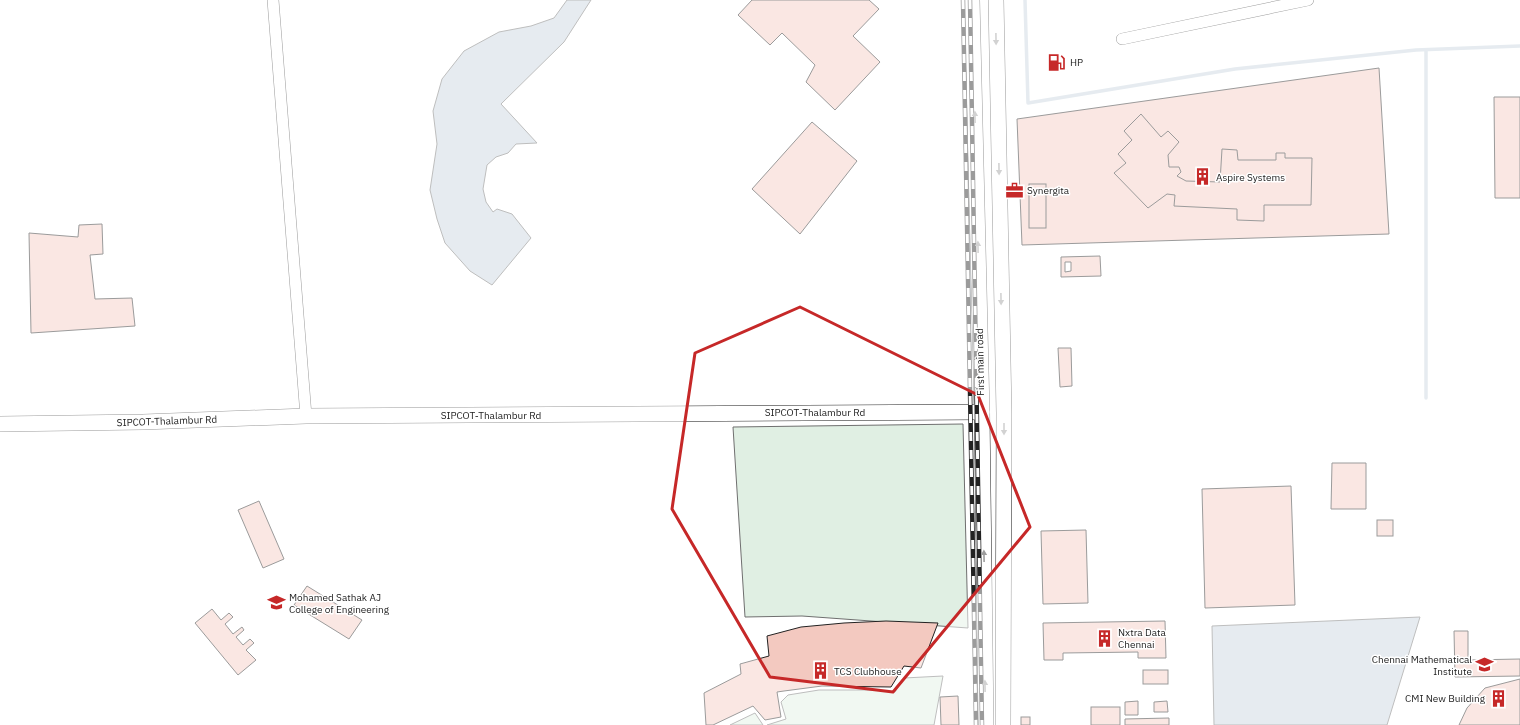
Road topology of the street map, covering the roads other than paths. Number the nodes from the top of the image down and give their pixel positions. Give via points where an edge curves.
1 (273, 0) edge
2 (972, 0) edge
3 (996, 0) edge
4 (1308, 0) edge
5 (1122, 39) dead end
6 (982, 412) junction
7 (306, 416) junction
8 (0, 424) edge
9 (986, 725) edge
10 (1003, 725) edge

1 - 7 street
6 -> 2 street, First main road
3 -> 10 street via 1004,413
4 - 5 street
6 - 7 street, SIPCOT-Thalambur Rd
9 -> 6 street, First main road
7 - 8 street, SIPCOT-Thalambur Rd

